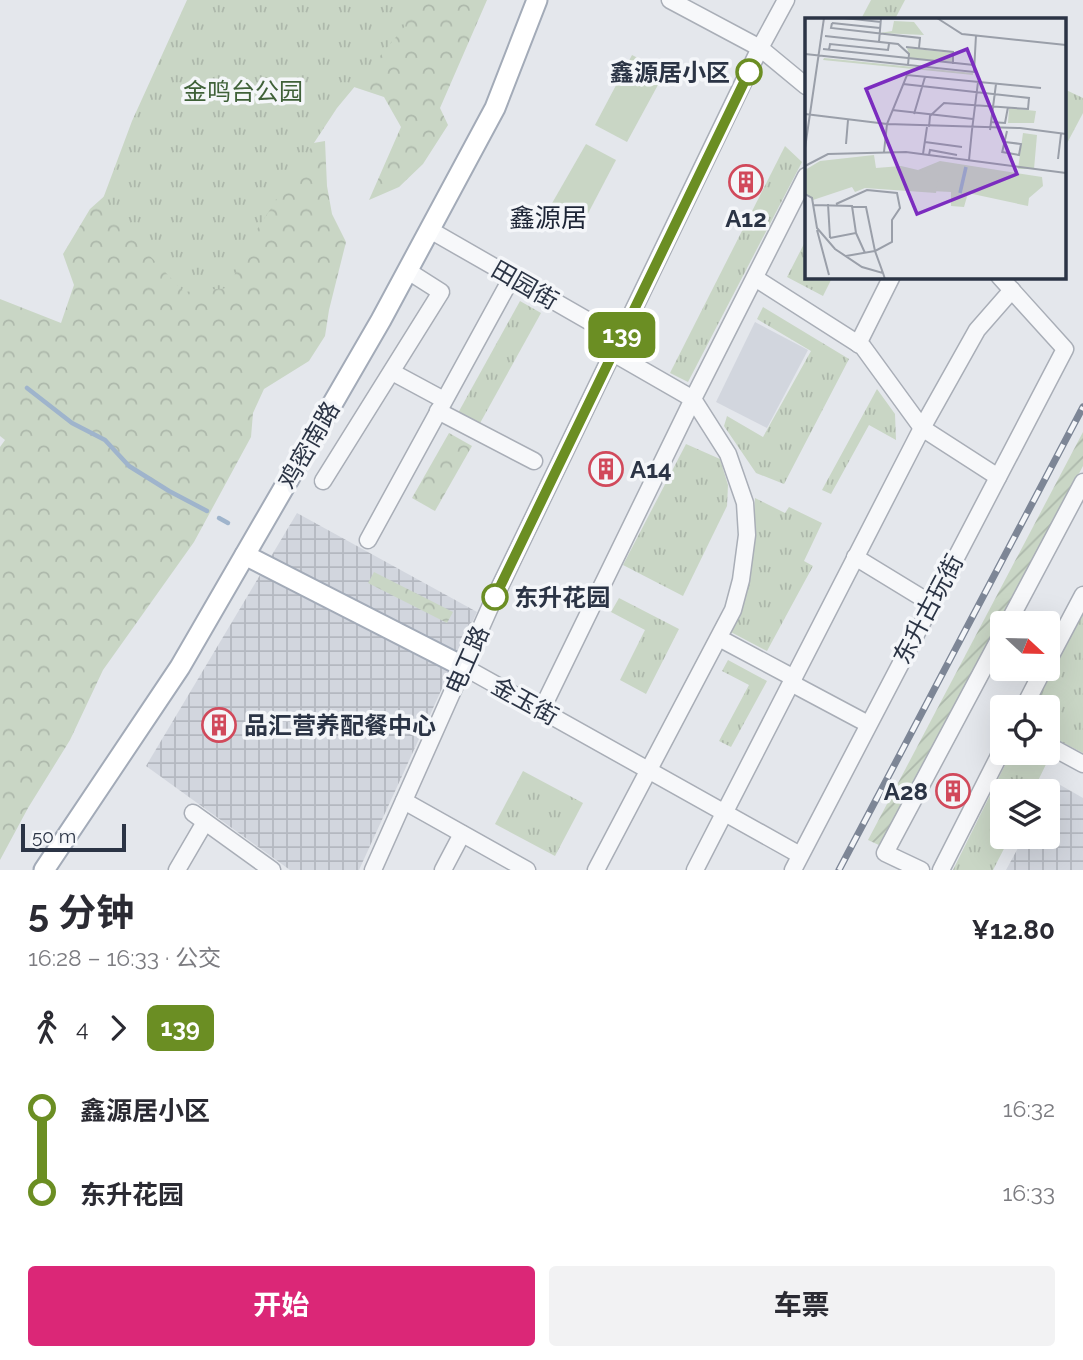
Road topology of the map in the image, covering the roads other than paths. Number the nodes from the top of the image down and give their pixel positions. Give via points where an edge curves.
1 (537, 0) edge
2 (670, 0) edge
3 (786, 0) edge
4 (760, 48) junction
5 (805, 84) edge
6 (805, 180) edge
7 (430, 230) junction
8 (408, 271) junction
9 (512, 277) junction
10 (755, 278) junction
11 (891, 278) edge
12 (1001, 278) edge
13 (1012, 290) junction
14 (858, 344) junction
15 (617, 346) junction
16 (392, 372) junction
17 (694, 399) junction
18 (441, 406) junction
19 (922, 428) junction
20 (534, 461) dead end
21 (998, 477) junction
22 (323, 481) dead end
23 (1083, 482) edge
24 (368, 540) dead end
25 (245, 555) junction
26 (855, 557) junction
27 (1083, 595) edge
28 (932, 604) junction
29 (1014, 611) edge
30 (719, 638) junction
31 (1060, 638) edge
32 (990, 656) edge
33 (464, 667) junction
34 (793, 680) junction
35 (541, 710) junction
36 (868, 724) junction
37 (1060, 752) edge
38 (1083, 764) edge
39 (994, 765) edge
40 (649, 771) junction
41 (404, 801) junction
42 (724, 813) junction
43 (462, 834) junction
44 (797, 863) edge
45 (44, 870) edge
46 (177, 870) edge
47 (272, 870) edge
48 (373, 870) edge
49 (443, 870) edge
50 (527, 870) edge
51 (596, 870) edge
52 (695, 870) edge
53 (921, 870) edge
54 (941, 870) edge

1 - 7 main road, 鸡密南路 via 495,108
2 - 4 street
3 - 4 street, 电工路
4 - 5 street
4 - 15 street, 电工路
6 - 10 street
7 - 8 main road, 鸡密南路
7 - 9 street, 田园街
8 - 16 street via 442,292
8 - 25 main road, 鸡密南路
9 - 15 street, 田园街
9 - 18 street
10 - 14 street
10 - 17 street
11 - 14 street
12 - 13 street
13 - 19 street via 976,330
13 - 21 street, 东升古玩街 via 1065,349
14 - 19 street
15 - 17 street, 田园街
15 - 33 street, 电工路
16 - 18 street
16 - 22 street
17 - 30 street via 728,454 746,503 741,580
17 - 35 street
18 - 20 street
18 - 24 street
19 - 21 street
19 - 26 street
21 - 28 street, 东升古玩街
23 - 29 street
25 - 33 main road, 金玉街
25 - 45 main road, 鸡密南路 via 180,667
26 - 28 street
26 - 34 street
27 - 31 street
28 - 36 street, 东升古玩街
30 - 34 street
30 - 40 street
32 - 53 street via 885,853
33 - 35 street, 金玉街
33 - 41 street, 电工路
34 - 36 street
34 - 42 street
35 - 40 street, 金玉街
36 - 44 street, 东升古玩街
37 - 38 street
39 - 54 street
40 - 42 street, 金玉街
40 - 51 street
41 - 43 street
41 - 48 street, 电工路
42 - 44 street, 金玉街
42 - 52 street
43 - 49 street
43 - 50 street
46 - 47 street via 199,817

